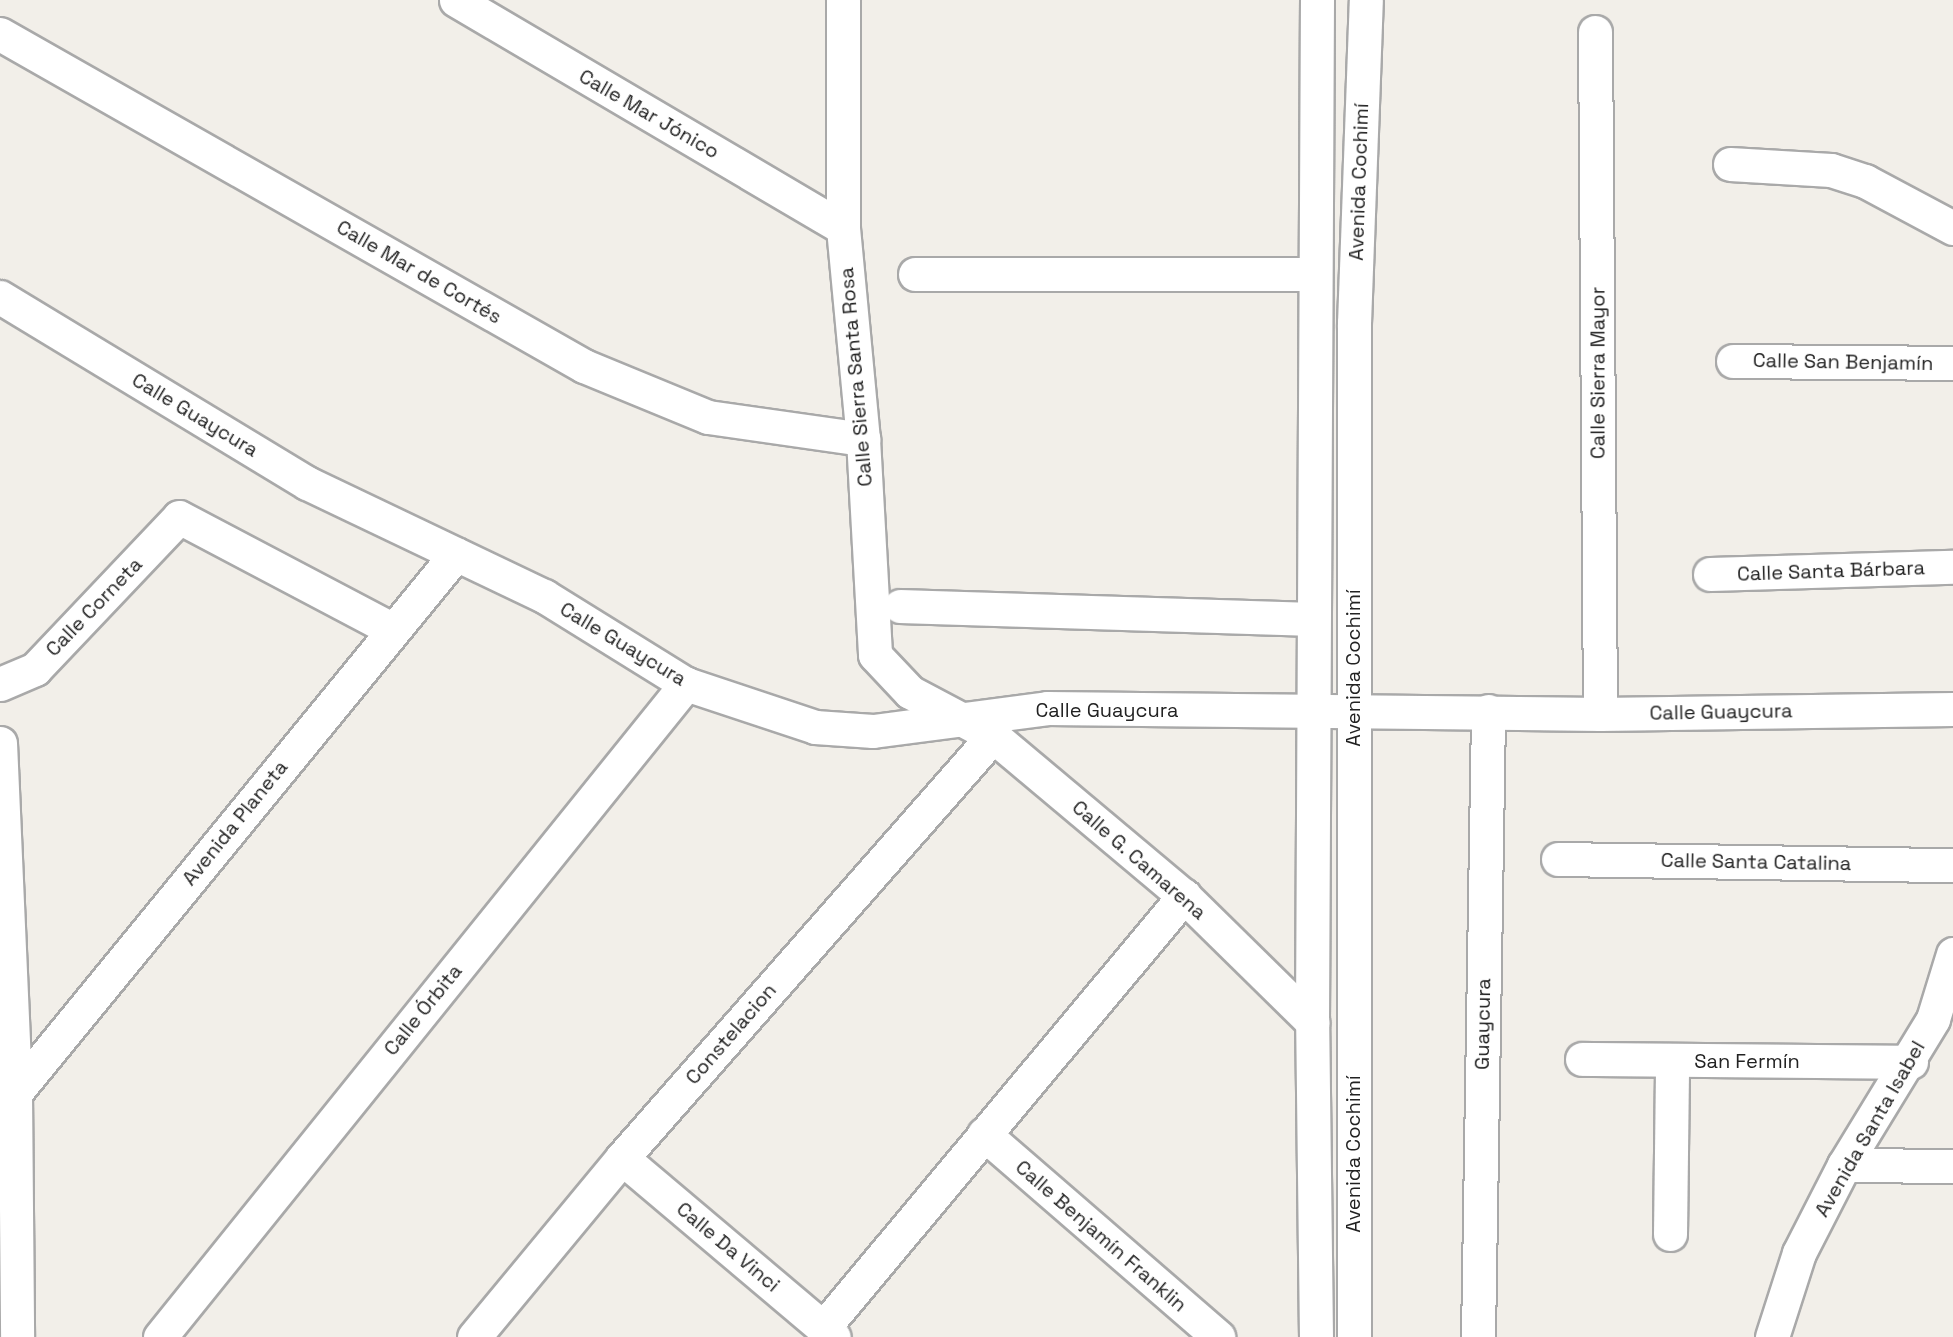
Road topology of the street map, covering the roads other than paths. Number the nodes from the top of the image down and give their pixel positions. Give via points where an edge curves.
1 (456, 0) edge
2 (843, 0) edge
3 (1317, 0) edge
4 (1366, 0) edge
5 (1595, 32) dead end
6 (0, 34) edge
7 (1731, 164) dead end
8 (843, 228) junction
9 (1953, 228) edge
10 (915, 274) dead end
11 (1315, 274) junction
12 (0, 297) edge
13 (1733, 361) dead end
14 (1953, 363) edge
15 (863, 439) junction
16 (456, 554) junction
17 (1953, 567) edge
18 (1710, 574) dead end
19 (900, 606) dead end
20 (1313, 619) junction
21 (393, 630) junction
22 (0, 684) edge
23 (686, 684) junction
24 (1953, 709) edge
25 (1488, 711) junction
26 (1313, 712) junction
27 (1353, 713) junction
28 (1600, 714) junction
29 (951, 717) junction
30 (993, 736) junction
31 (0, 743) edge
32 (1558, 859) dead end
33 (1953, 865) edge
34 (1184, 896) junction
35 (1953, 954) edge
36 (1311, 1022) junction
37 (1582, 1059) dead end
38 (1672, 1060) junction
39 (1911, 1062) junction
40 (15, 1093) junction
41 (984, 1134) junction
42 (622, 1158) junction
43 (1844, 1165) junction
44 (1953, 1166) edge
45 (1670, 1234) dead end
46 (829, 1332) edge
47 (17, 1337) edge
48 (160, 1337) edge
49 (474, 1337) edge
50 (1218, 1337) edge
51 (1316, 1337) edge
52 (1354, 1337) edge
53 (1478, 1337) edge
54 (1772, 1337) edge

1 - 8 street, Calle Mar Jónico
2 - 8 street, Calle Sierra Santa Rosa
3 - 11 street, Avenida Cochimí
4 - 27 street, Avenida Cochimí via 1354,323
5 - 28 street, Calle Sierra Mayor
6 - 15 street, Calle Mar de Cortés via 584,366 708,417
7 - 9 street via 1831,170 1865,181
8 - 15 street, Calle Sierra Santa Rosa
10 - 11 street
11 - 20 street, Avenida Cochimí
12 - 16 street, Calle Guaycura via 307,483
13 - 14 street, Calle San Benjamín
15 - 29 street, Calle Sierra Santa Rosa via 875,655 910,692
16 - 21 street, Avenida Planeta
16 - 23 street, Calle Guaycura via 544,596
17 - 18 street, Calle Santa Bárbara
19 - 20 street
20 - 26 street, Avenida Cochimí
21 - 22 street, Calle Corneta via 179,517 35,669
21 - 40 street, Avenida Planeta
23 - 29 street, Calle Guaycura via 815,727 873,730
23 - 48 street, Calle Órbita
24 - 28 street, Calle Guaycura
25 - 27 street, Calle Guaycura
25 - 28 street, Calle Guaycura
25 - 53 street, Guaycura
26 - 27 street, Calle Guaycura
26 - 29 street, Calle Guaycura via 1047,708
26 - 36 street, Avenida Cochimí
27 - 52 street, Avenida Cochimí
29 - 30 street, Calle G. Camarena
30 - 34 street, Calle G. Camarena
30 - 42 street, Constelacion
31 - 40 street
32 - 33 street, Calle Santa Catalina
34 - 36 street, Calle G. Camarena
34 - 41 street
35 - 39 street, Avenida Santa Isabel via 1933,1019
36 - 51 street, Avenida Cochimí
37 - 38 street, San Fermín
38 - 39 street, San Fermín
38 - 45 street
39 - 43 street, Avenida Santa Isabel
40 - 47 street
41 - 46 street
41 - 50 street, Calle Benjamín Franklin
42 - 46 street, Calle Da Vinci
42 - 49 street, Constelacion
43 - 44 street
43 - 54 street, Avenida Santa Isabel via 1799,1253

